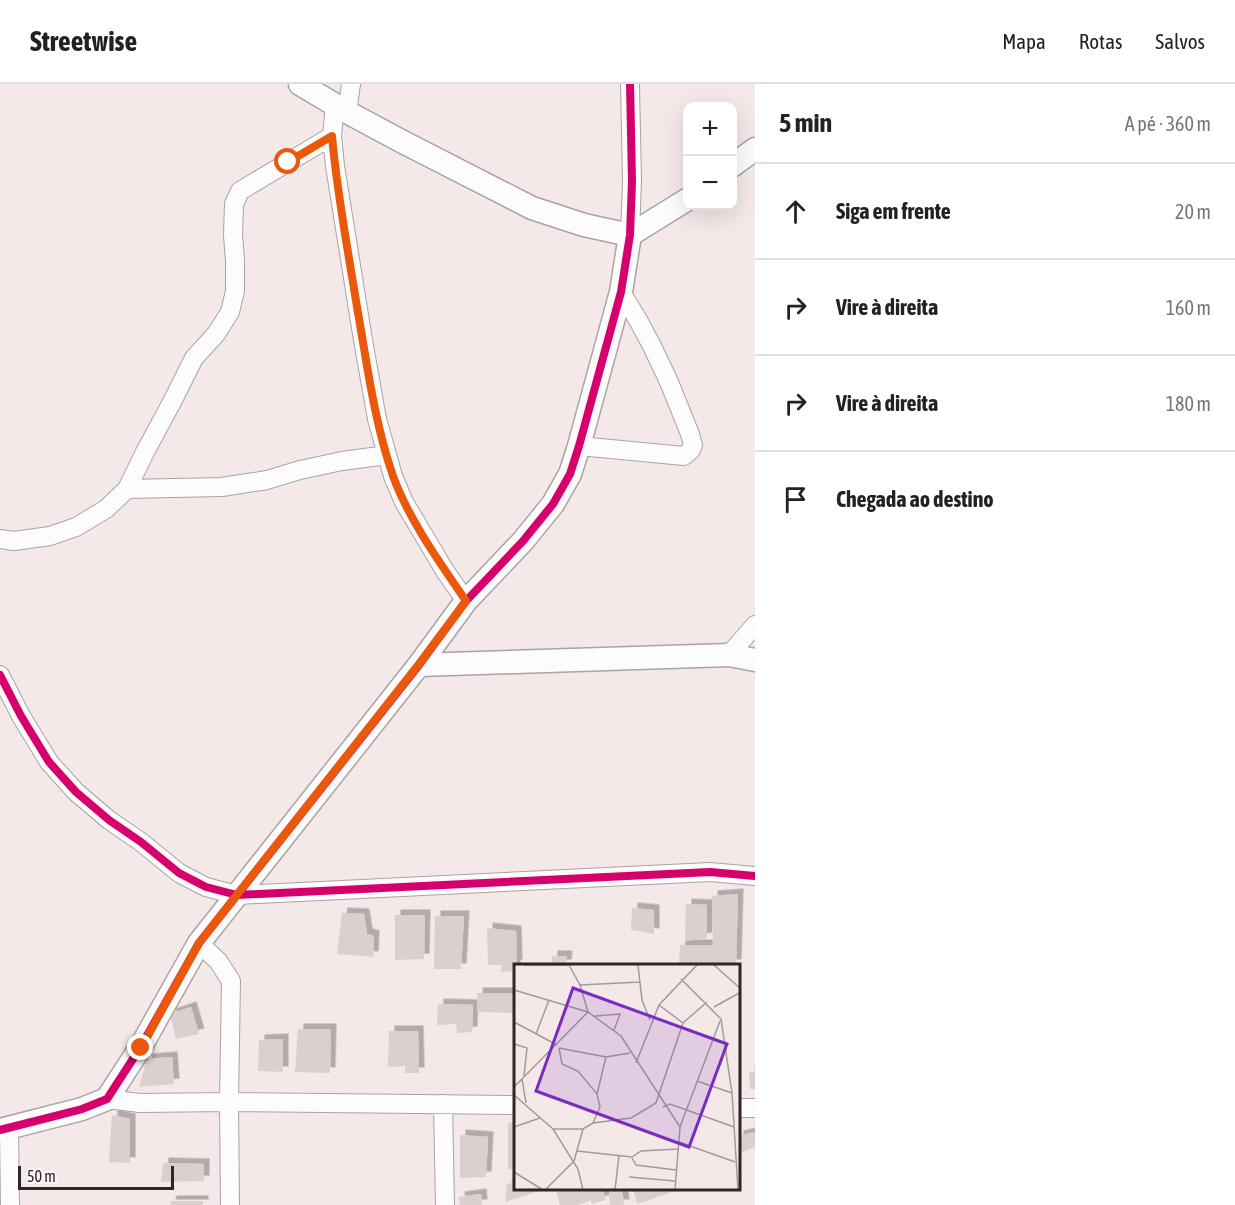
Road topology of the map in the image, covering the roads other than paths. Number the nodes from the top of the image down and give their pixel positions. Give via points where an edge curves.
1 (300, 84) edge
2 (351, 84) edge
3 (630, 84) edge
4 (341, 108) junction
5 (332, 136) junction
6 (755, 149) edge
7 (737, 162) edge
8 (683, 202) edge
9 (630, 235) junction
10 (621, 292) junction
11 (579, 446) junction
12 (387, 455) junction
13 (127, 489) junction
14 (0, 539) edge
15 (466, 601) junction
16 (755, 625) edge
17 (729, 655) junction
18 (755, 660) edge
19 (419, 664) junction
20 (0, 675) edge
21 (755, 876) edge
22 (237, 895) junction
23 (199, 943) junction
24 (107, 1099) junction
25 (229, 1102) junction
26 (443, 1104) junction
27 (514, 1105) edge
28 (4, 1129) edge
29 (10, 1205) edge
30 (230, 1205) edge
31 (445, 1205) edge

1 - 4 street
2 - 4 street
3 - 9 street
4 - 5 street
4 - 9 street via 532,208
5 - 12 street via 363,340
5 - 13 street via 240,191 234,204 236,291 230,312 194,358
6 - 7 street
8 - 9 street
9 - 10 street
10 - 11 street
10 - 11 street via 669,382 693,445 684,456
11 - 15 street via 570,474 553,504
12 - 13 street via 222,487
12 - 15 street via 404,502
13 - 14 street via 106,509 76,527 50,536
15 - 19 street
16 - 17 street
17 - 18 street
17 - 19 street
19 - 22 street
20 - 22 street via 49,762 76,792 179,873 206,887
21 - 22 street via 710,872
22 - 23 street
23 - 24 street via 141,1048
23 - 25 street via 231,981
24 - 25 street via 140,1103
24 - 28 street
25 - 26 street
25 - 30 street
26 - 27 street
26 - 31 street
28 - 29 street

